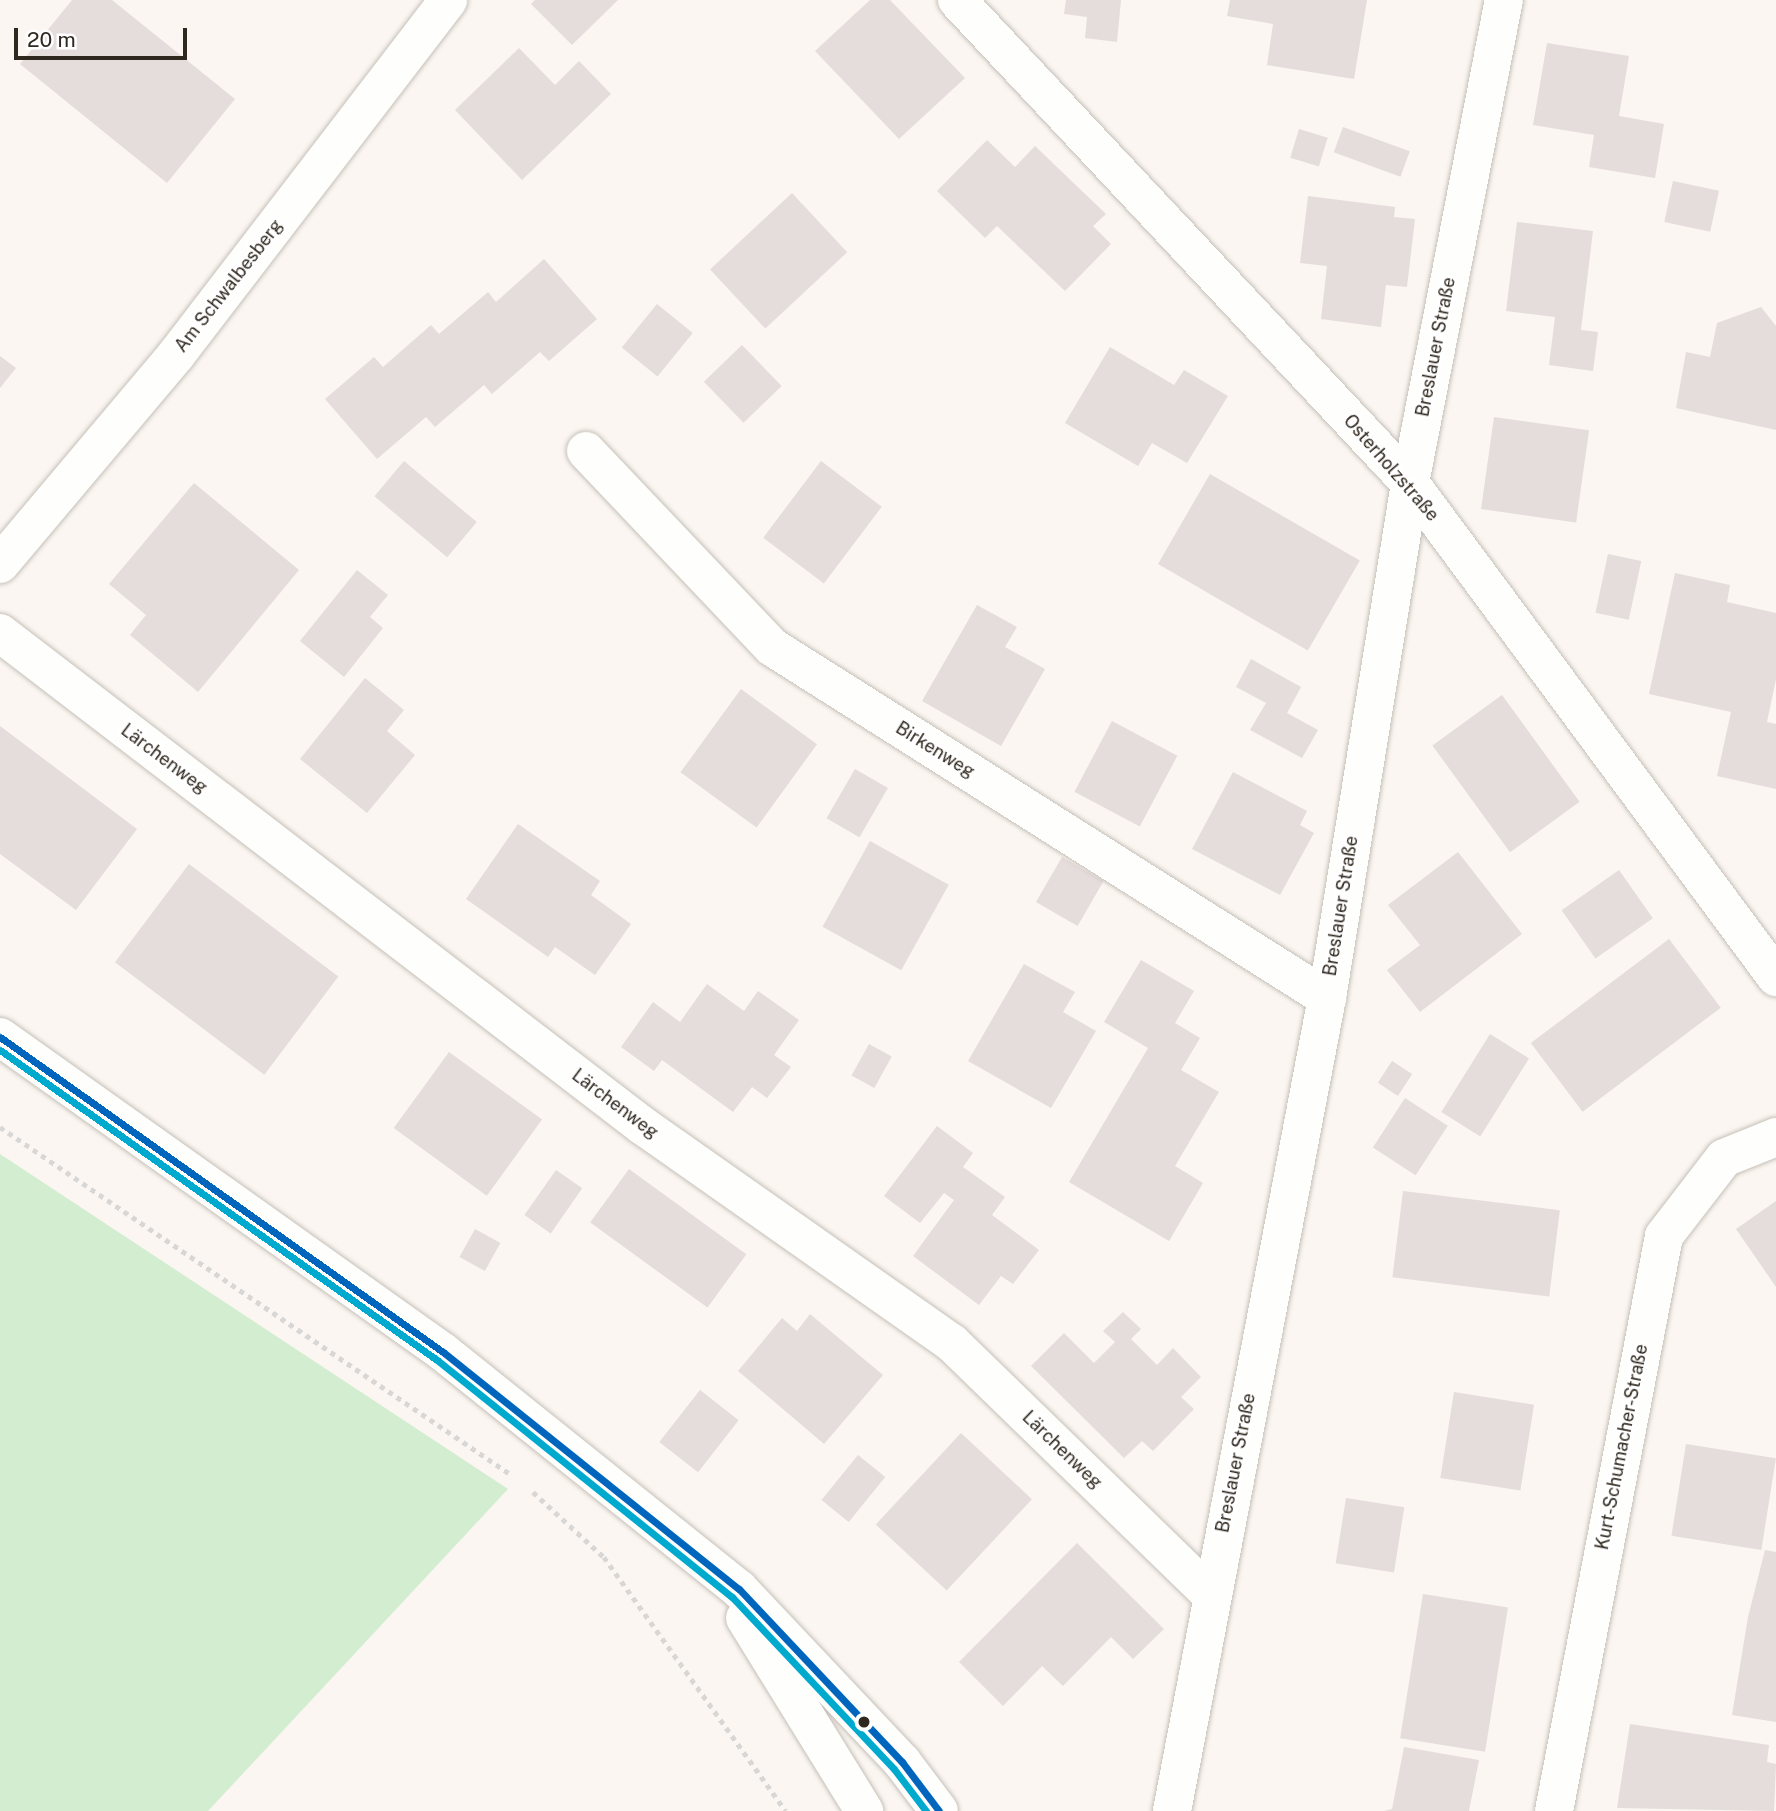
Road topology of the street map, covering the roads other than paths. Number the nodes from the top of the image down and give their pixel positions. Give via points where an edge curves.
1 (448, 0) edge
2 (957, 0) edge
3 (1504, 0) edge
4 (586, 451) dead end
5 (1410, 483) junction
6 (0, 565) edge
7 (0, 634) edge
8 (1776, 977) edge
9 (1327, 998) junction
10 (0, 1037) edge
11 (1776, 1137) edge
12 (739, 1589) junction
13 (1210, 1594) junction
14 (864, 1811) edge
15 (939, 1811) edge
16 (1172, 1811) edge
17 (1554, 1811) edge

1 - 6 street, Am Schwalbesberg via 176,355
2 - 5 street, Osterholzstraße
3 - 5 street, Breslauer Straße
4 - 9 street, Birkenweg via 772,647
5 - 8 street, Osterholzstraße
5 - 9 street, Breslauer Straße
7 - 13 street, Lärchenweg via 643,1126 952,1343
9 - 13 street, Breslauer Straße
10 - 12 street via 443,1352
11 - 17 street, Kurt-Schumacher-Straße via 1724,1158 1664,1236
12 - 14 street via 745,1618
12 - 15 street via 902,1762
13 - 16 street, Breslauer Straße

